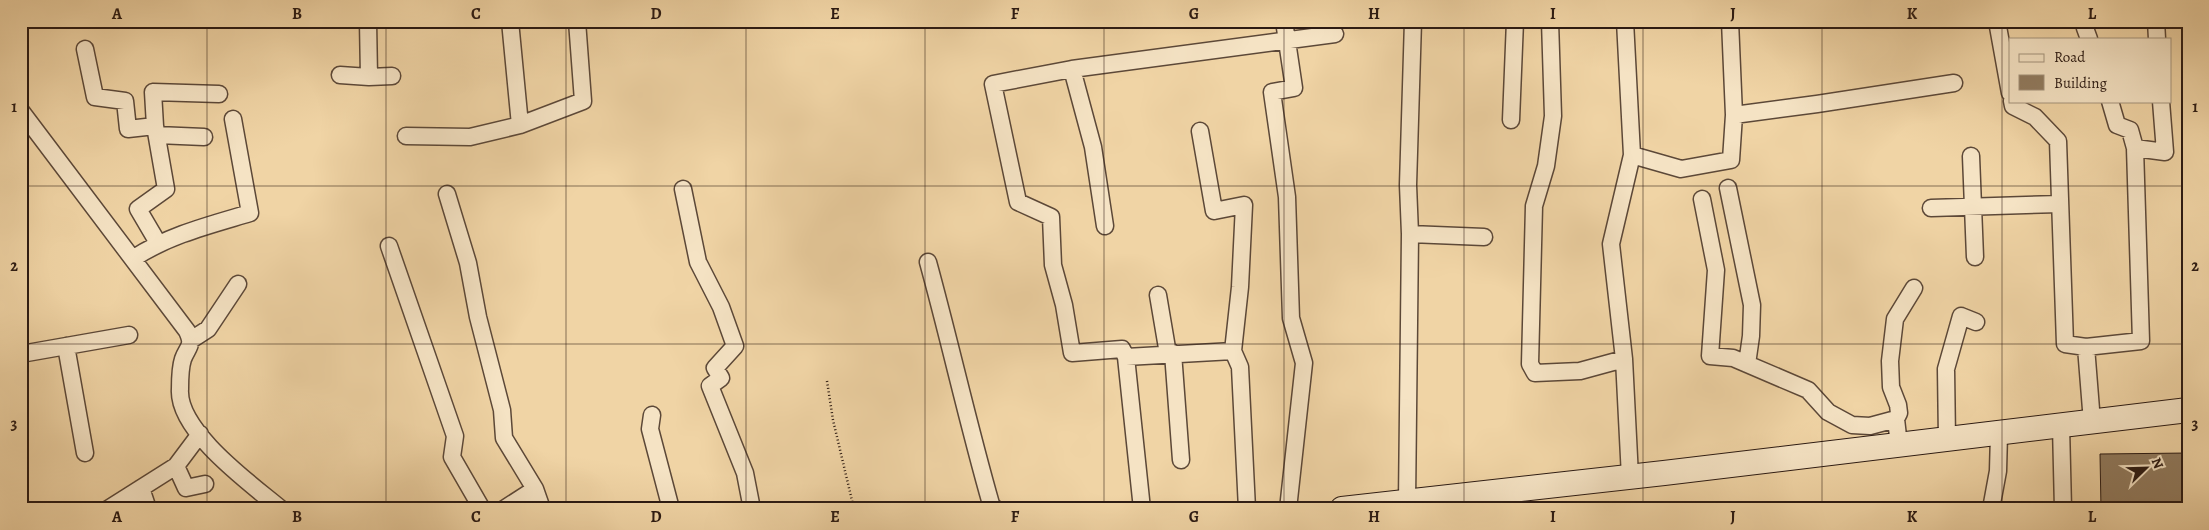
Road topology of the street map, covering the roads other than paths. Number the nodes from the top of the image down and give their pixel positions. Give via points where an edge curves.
1 (368, 21) edge
2 (510, 21) edge
3 (577, 21) edge
4 (1284, 21) edge
5 (1413, 21) edge
6 (1515, 21) edge
7 (1550, 21) edge
8 (1625, 21) edge
9 (1730, 21) edge
10 (1997, 21) edge
11 (2156, 21) edge
12 (1335, 34) dead end
13 (2157, 38) edge
14 (1286, 39) junction
15 (85, 49) dead end
16 (1072, 68) junction
17 (340, 76) dead end
18 (369, 76) junction
19 (392, 76) dead end
20 (1954, 82) dead end
21 (2009, 87) edge
22 (219, 94) dead end
23 (2012, 102) edge
24 (2110, 102) edge
25 (2161, 102) edge
26 (21, 110) edge
27 (1734, 115) junction
28 (232, 119) dead end
29 (1511, 120) dead end
30 (520, 125) junction
31 (156, 130) junction
32 (1200, 131) dead end
33 (406, 136) dead end
34 (204, 137) dead end
35 (2135, 148) junction
36 (1632, 155) junction
37 (1971, 156) dead end
38 (1728, 188) dead end
39 (683, 189) dead end
40 (447, 194) dead end
41 (1702, 199) dead end
42 (2060, 204) junction
43 (1973, 207) junction
44 (1930, 208) dead end
45 (1105, 226) dead end
46 (1410, 234) junction
47 (1484, 237) dead end
48 (158, 244) junction
49 (388, 246) dead end
50 (1975, 257) dead end
51 (134, 258) junction
52 (928, 262) dead end
53 (238, 284) dead end
54 (1914, 288) dead end
55 (1158, 295) dead end
56 (1976, 322) dead end
57 (128, 335) dead end
58 (191, 340) junction
59 (66, 346) junction
60 (2086, 347) junction
61 (1233, 351) junction
62 (21, 354) edge
63 (1171, 354) junction
64 (1126, 358) junction
65 (1624, 359) junction
66 (1747, 364) junction
67 (2188, 410) edge
68 (652, 415) dead end
69 (1896, 419) junction
70 (2092, 422) junction
71 (2061, 426) junction
72 (200, 434) junction
73 (1999, 434) junction
74 (1948, 440) junction
75 (1899, 445) junction
76 (85, 453) dead end
77 (1181, 460) dead end
78 (176, 466) junction
79 (1630, 477) junction
80 (206, 484) dead end
81 (141, 488) junction
82 (535, 488) junction
83 (1505, 500) edge
84 (1419, 504) edge
85 (1369, 507) edge
86 (108, 509) edge
87 (148, 509) edge
88 (281, 509) edge
89 (482, 509) edge
90 (504, 509) edge
91 (542, 509) edge
92 (671, 509) edge
93 (752, 509) edge
94 (995, 509) edge
95 (1142, 509) edge
96 (1247, 509) edge
97 (1288, 509) edge
98 (1344, 509) edge
99 (1991, 509) edge
100 (2064, 509) edge

1 - 18 street
2 - 30 street
3 - 30 street via 583,101
4 - 14 street
5 - 46 street via 1408,186
6 - 29 street
7 - 65 street via 1553,116 1546,166 1534,206 1530,364 1535,373 1580,370
8 - 36 street
9 - 27 street
10 - 21 street
11 - 13 street
12 - 14 street
14 - 16 street
14 - 97 street via 1294,88 1272,92 1287,202 1291,318 1304,363
15 - 31 street via 95,98 125,101 128,129
16 - 45 street via 1093,147
16 - 64 street via 993,84 1018,202 1051,217 1053,265 1072,353 1122,350
17 - 18 street
18 - 19 street
20 - 27 street
22 - 31 street via 153,92
23 - 42 street via 2013,106 2034,117 2058,141
24 - 35 street via 2117,125 2130,130
25 - 35 street via 2165,152
26 - 51 street
27 - 36 street via 1731,160 1681,169
28 - 48 street via 250,213
30 - 33 street via 470,137
31 - 34 street
31 - 48 street via 166,189 138,209
32 - 61 street via 1214,211 1244,205
35 - 60 street via 2141,341
36 - 65 street via 1611,244
37 - 43 street
38 - 66 street via 1752,305
39 - 93 street via 698,262 721,307 735,346 715,368 721,378 710,386 745,472
40 - 82 street via 468,263 502,410 504,438
41 - 66 street via 1716,270 1710,356 1733,358
42 - 43 street
42 - 60 street via 2065,344
43 - 44 street
43 - 50 street
46 - 47 street
46 - 84 street
48 - 51 street
49 - 89 street via 455,436 452,457
51 - 58 street via 182,322
52 - 94 street via 974,444
53 - 58 street via 208,329
54 - 69 street via 1895,319 1890,361 1891,387 1899,413
55 - 63 street
56 - 74 street via 1961,316 1946,369
57 - 59 street
58 - 72 street via 184,358 180,403 183,413
59 - 62 street
59 - 76 street
60 - 70 street
61 - 63 street
61 - 96 street via 1240,367
63 - 64 street
63 - 77 street
64 - 95 street
65 - 79 street
66 - 69 street via 1808,390 1828,412 1852,425 1878,425
67 - 70 main road
68 - 92 street via 650,429
69 - 75 street
70 - 71 main road
71 - 73 main road
71 - 100 street
72 - 78 street
72 - 88 street via 215,454
73 - 74 main road
73 - 99 street via 1998,471
74 - 75 main road
75 - 79 main road
78 - 80 street via 186,488
78 - 81 street
79 - 83 main road
81 - 86 street
81 - 87 street
82 - 90 street
82 - 91 street
83 - 84 main road
84 - 85 main road
85 - 98 main road

